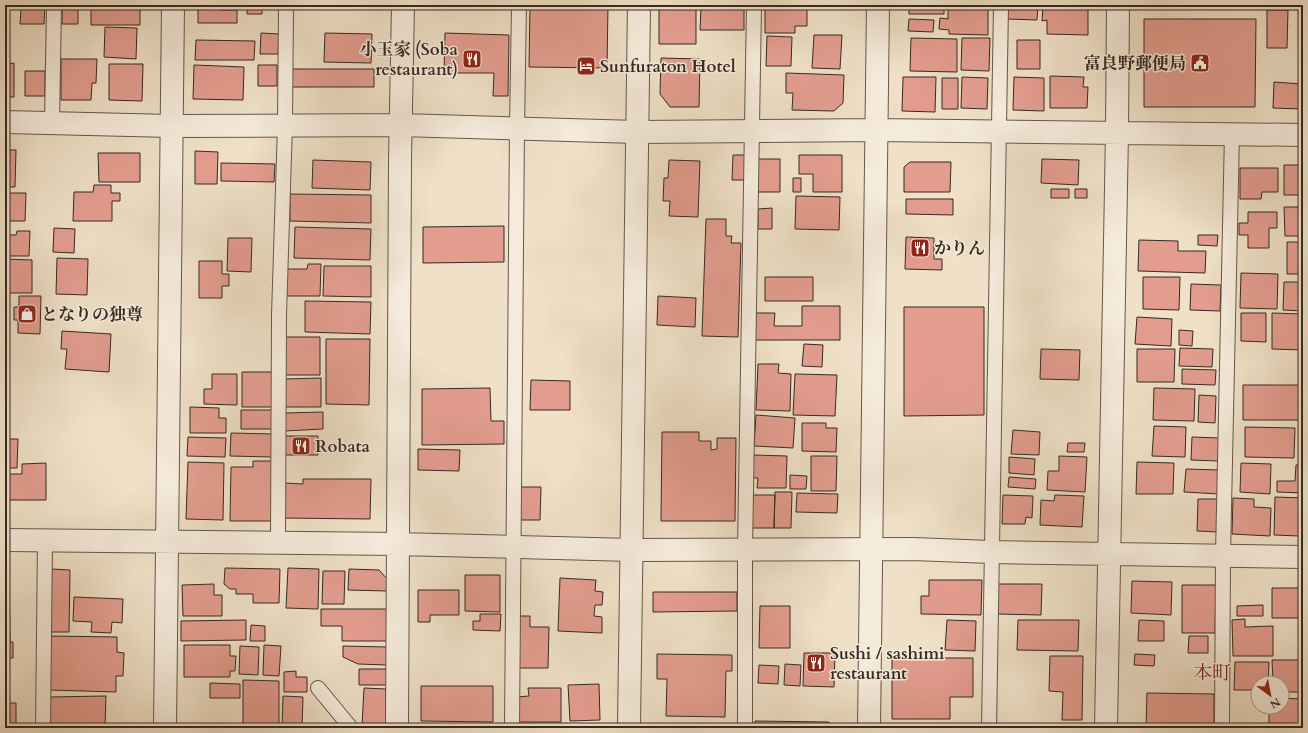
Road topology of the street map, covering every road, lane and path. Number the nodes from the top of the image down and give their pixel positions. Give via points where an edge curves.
1 (54, 5) edge
2 (173, 5) edge
3 (286, 5) edge
4 (402, 5) edge
5 (519, 5) edge
6 (639, 5) edge
7 (754, 5) edge
8 (878, 5) edge
9 (1001, 5) edge
10 (1118, 5) edge
11 (5, 122) edge
12 (52, 123) junction
13 (401, 125) junction
14 (172, 126) junction
15 (285, 126) junction
16 (517, 128) junction
17 (876, 130) junction
18 (637, 132) junction
19 (753, 132) junction
20 (1000, 132) junction
21 (1117, 133) junction
22 (1232, 133) junction
23 (1303, 135) edge
24 (5, 540) edge
25 (45, 540) junction
26 (167, 541) junction
27 (278, 542) junction
28 (398, 544) junction
29 (513, 546) junction
30 (872, 549) junction
31 (632, 550) junction
32 (745, 550) junction
33 (991, 552) junction
34 (1108, 553) junction
35 (1223, 555) junction
36 (1303, 557) edge
37 (318, 688) dead end
38 (43, 728) edge
39 (165, 728) edge
40 (352, 728) edge
41 (397, 728) edge
42 (512, 728) edge
43 (629, 728) edge
44 (745, 728) edge
45 (869, 728) edge
46 (989, 728) edge
47 (1106, 728) edge
48 (1222, 728) edge

1 - 12 lane
2 - 14 street
3 - 15 lane
4 - 13 street
5 - 16 lane
6 - 18 street
7 - 19 lane
8 - 17 street
9 - 20 lane
10 - 21 street
11 - 12 street
12 - 14 street
13 - 15 street
13 - 16 street
13 - 28 street
14 - 15 street
14 - 26 street
15 - 27 lane via 279,315
16 - 18 street
16 - 29 lane
17 - 19 street
17 - 20 street
17 - 30 street
18 - 19 street
18 - 31 street
19 - 32 lane
20 - 21 street
20 - 33 lane
21 - 22 street
21 - 34 street
22 - 23 street
22 - 35 lane
24 - 25 street
25 - 26 street
25 - 38 lane
26 - 27 street
26 - 39 street
27 - 28 street
28 - 29 street
28 - 41 street
29 - 31 street
29 - 42 lane
30 - 32 street
30 - 33 street
30 - 45 street
31 - 32 street
31 - 43 street
32 - 44 lane
33 - 34 street
33 - 46 lane
34 - 35 street
34 - 47 street
35 - 36 street
35 - 48 lane
37 - 40 lane

